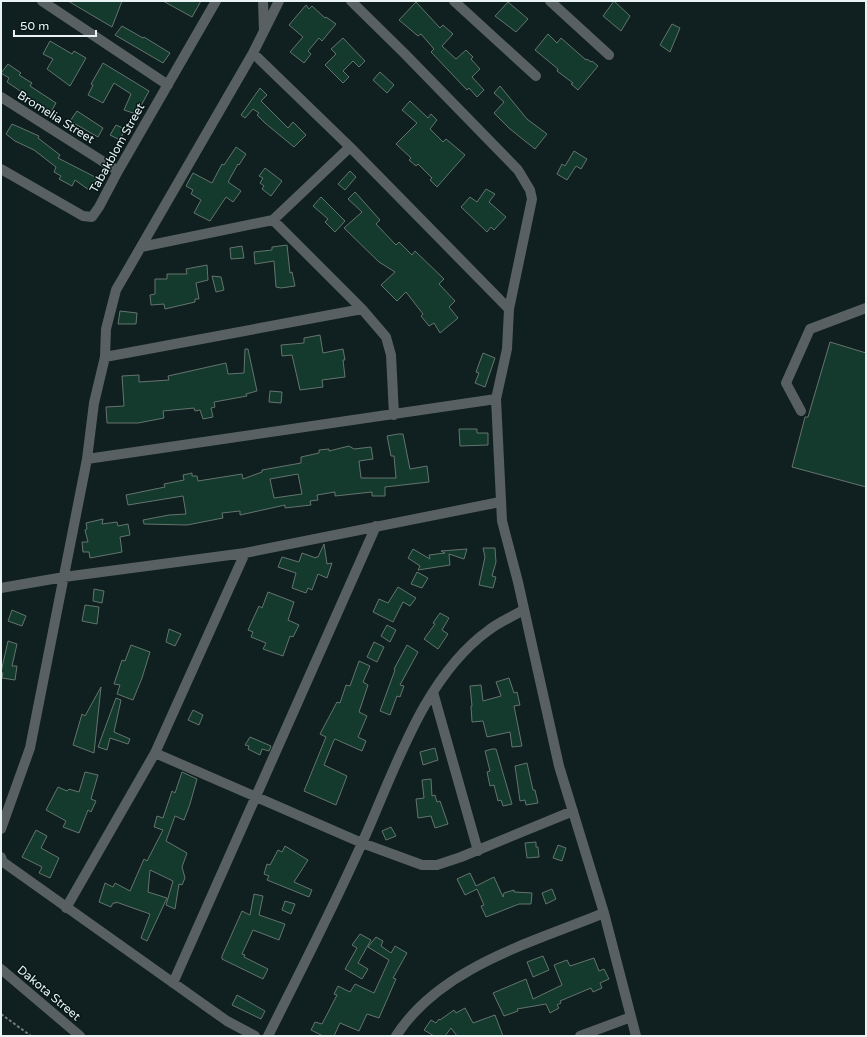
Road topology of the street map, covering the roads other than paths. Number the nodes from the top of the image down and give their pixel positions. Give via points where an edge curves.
1 (42, 1) edge
2 (216, 1) edge
3 (263, 1) edge
4 (279, 1) edge
5 (351, 1) edge
6 (454, 1) edge
7 (550, 1) edge
8 (264, 33) junction
9 (253, 53) junction
10 (609, 55) dead end
11 (536, 76) dead end
12 (168, 85) junction
13 (1, 97) edge
14 (350, 146) junction
15 (1, 169) edge
16 (118, 171) junction
17 (273, 220) junction
18 (141, 246) junction
19 (362, 308) junction
20 (866, 308) edge
21 (509, 309) junction
22 (105, 357) junction
23 (496, 399) junction
24 (801, 411) dead end
25 (394, 415) junction
26 (87, 459) junction
27 (500, 502) junction
28 (376, 526) junction
29 (245, 553) junction
30 (64, 577) junction
31 (1, 588) edge
32 (523, 610) junction
33 (433, 692) junction
34 (155, 753) junction
35 (256, 797) junction
36 (573, 811) junction
37 (1, 829) edge
38 (362, 843) junction
39 (478, 851) junction
40 (1, 857) edge
41 (66, 908) junction
42 (604, 913) junction
43 (2, 974) edge
44 (173, 983) junction
45 (631, 1017) junction
46 (80, 1036) edge
47 (256, 1036) edge
48 (268, 1036) edge
49 (396, 1036) edge
50 (580, 1036) edge
51 (636, 1036) edge

1 - 12 street
2 - 12 street, Tabakblom Street
3 - 8 street
4 - 8 street
5 - 21 street via 518,170 530,190 531,208
6 - 11 street
7 - 10 street
8 - 9 street
9 - 14 street
9 - 18 street
12 - 16 street, Tabakblom Street
13 - 16 street, Bromelia Street
14 - 17 street
14 - 21 street
15 - 16 street, Tabakblom Street via 88,218 99,208
17 - 18 street
17 - 19 street
18 - 22 street via 111,304 106,329
19 - 22 street
19 - 25 street via 382,330 389,344
20 - 24 street via 810,329 786,383
21 - 23 street via 507,349
22 - 26 street via 94,403
23 - 25 street
23 - 27 street
25 - 26 street
26 - 30 street
27 - 28 street
27 - 32 street via 502,521
28 - 29 street
28 - 35 street
29 - 30 street
29 - 34 street
30 - 31 street
30 - 37 street via 30,748
32 - 33 street via 489,630 472,645
32 - 36 street via 559,766
33 - 38 street via 394,764
33 - 39 street
34 - 35 street
34 - 41 street
35 - 38 street
35 - 44 street
36 - 39 street
36 - 42 street
38 - 39 street via 430,866
38 - 48 street
40 - 41 street via 3,862
41 - 44 street
42 - 45 street
42 - 49 street via 472,968 446,985 416,1012
43 - 46 street, Dakota Street
44 - 47 street via 227,1021
45 - 50 street
45 - 51 street

